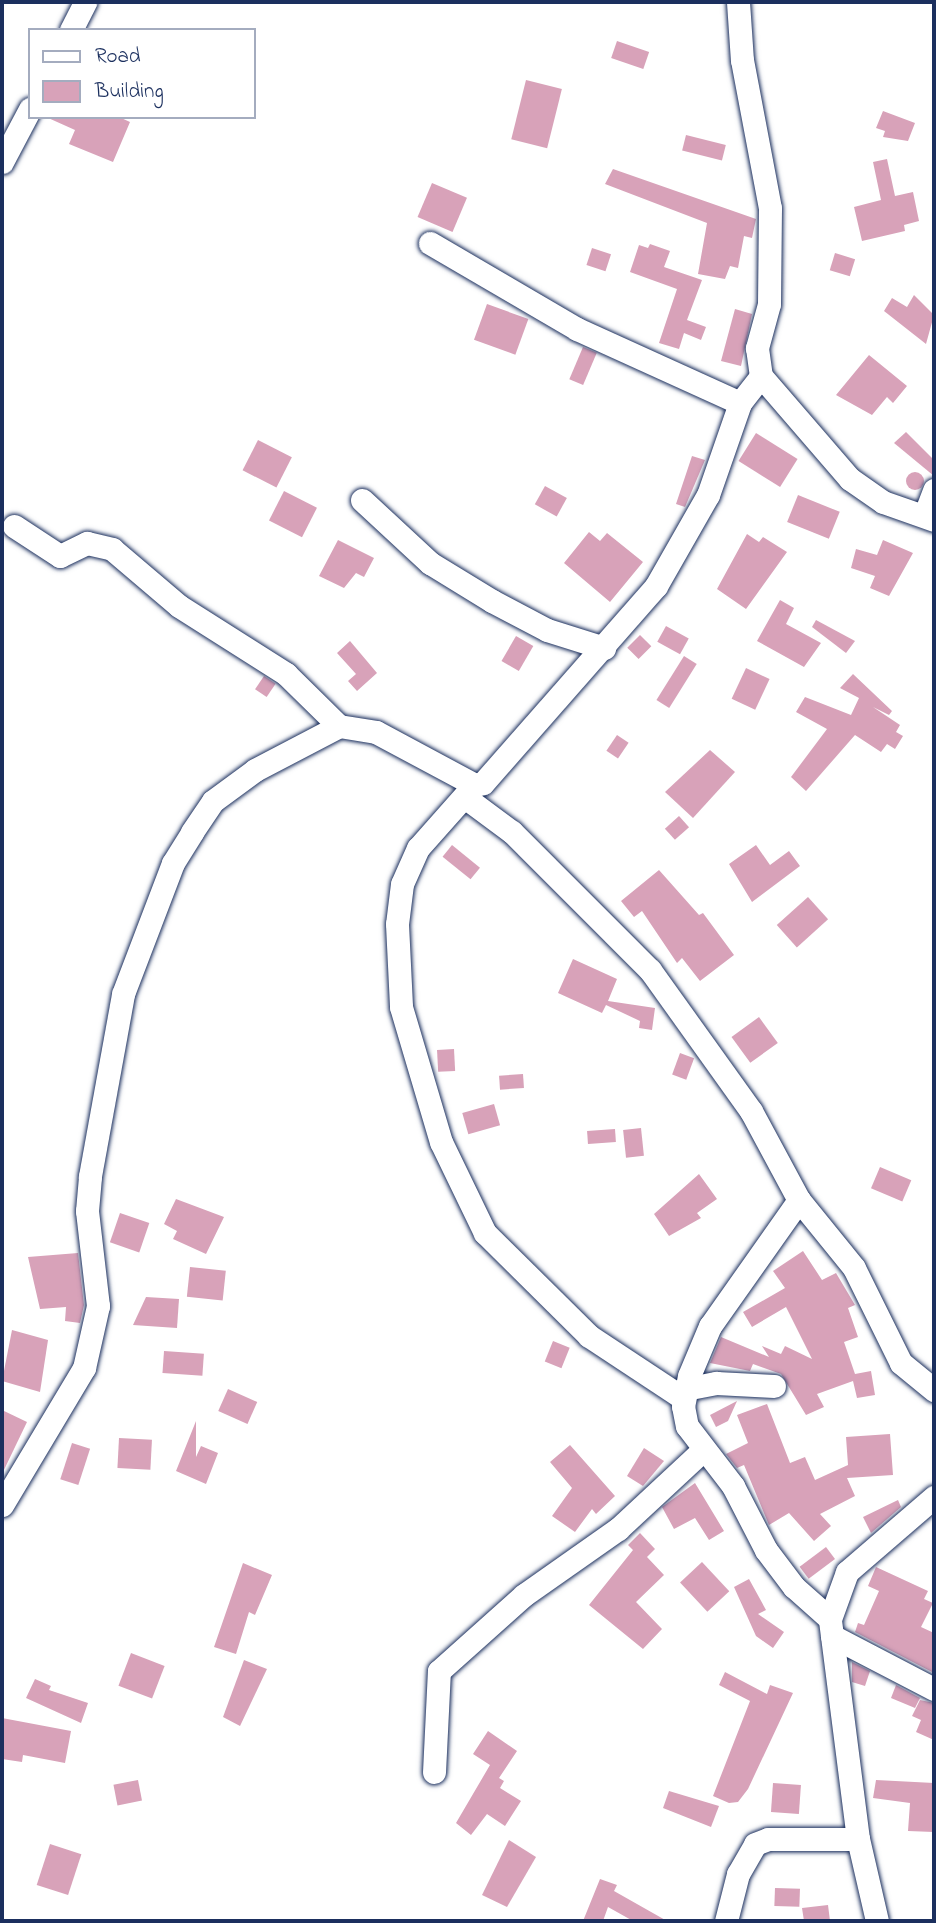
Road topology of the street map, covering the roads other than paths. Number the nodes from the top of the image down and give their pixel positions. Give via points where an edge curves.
1 (85, 2) edge
2 (738, 2) edge
3 (72, 28) edge
4 (28, 112) edge
5 (2, 162) edge
6 (430, 243) dead end
7 (761, 376) junction
8 (740, 403) junction
9 (934, 490) edge
10 (362, 500) dead end
11 (930, 517) edge
12 (14, 526) dead end
13 (604, 648) junction
14 (339, 726) junction
15 (470, 792) junction
16 (799, 1200) junction
17 (774, 1387) dead end
18 (934, 1390) edge
19 (684, 1393) junction
20 (704, 1449) junction
21 (934, 1497) edge
22 (2, 1505) edge
23 (831, 1628) junction
24 (934, 1689) edge
25 (434, 1772) dead end
26 (858, 1839) junction
27 (726, 1921) edge
28 (877, 1921) edge

1 - 3 street
2 - 7 street via 742,60 769,208 769,304 757,348
4 - 5 street
6 - 8 street via 577,329
7 - 8 street
7 - 11 street via 850,479 883,502
8 - 13 street via 708,495 635,615
9 - 11 street
10 - 13 street via 430,563 481,595 547,630
12 - 14 street via 60,556 87,542 112,549 179,606 286,674
13 - 15 street via 517,749
14 - 15 street via 376,732
14 - 22 street via 254,770 213,802 173,863 123,994 90,1175 87,1212 99,1285 92,1341 71,1396 35,1441
15 - 16 street via 650,970 751,1111
15 - 19 street via 418,848 402,884 397,924 401,1007 441,1142 485,1233 589,1336
16 - 18 street via 854,1268 901,1363
16 - 19 street via 710,1326
17 - 19 street via 728,1382
19 - 20 street via 687,1426
20 - 23 street via 733,1486 779,1569
20 - 25 street via 618,1529 524,1595 439,1671
21 - 23 street via 846,1572
23 - 24 street
23 - 26 street
26 - 27 street via 768,1839 755,1844 738,1874
26 - 28 street

